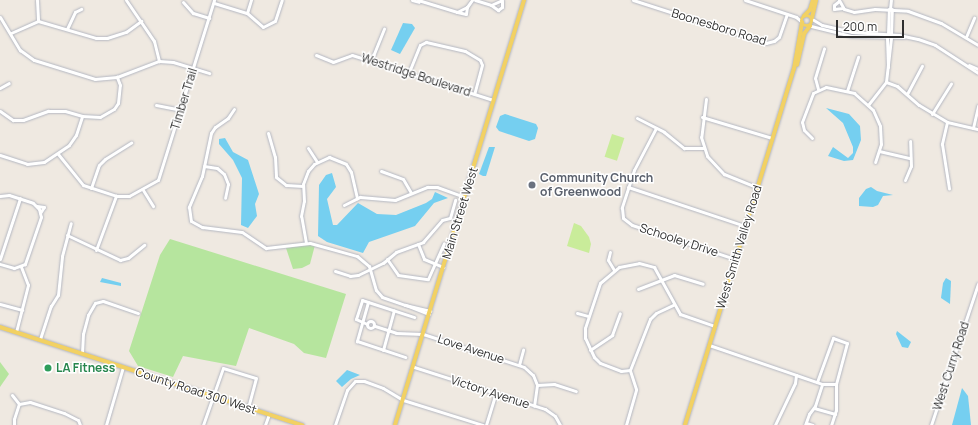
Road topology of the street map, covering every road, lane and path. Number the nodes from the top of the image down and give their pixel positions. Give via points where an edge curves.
1 (37, 0) edge
2 (126, 0) edge
3 (251, 0) edge
4 (282, 0) edge
5 (412, 0) edge
6 (472, 0) edge
7 (475, 0) edge
8 (524, 0) edge
9 (634, 0) edge
10 (745, 0) edge
11 (813, 0) edge
12 (816, 0) edge
13 (891, 0) edge
14 (214, 1) edge
15 (419, 1) edge
16 (502, 1) edge
17 (839, 1) edge
18 (183, 2) dead end
19 (491, 5) junction
20 (843, 8) junction
21 (80, 9) dead end
22 (890, 9) junction
23 (247, 13) junction
24 (787, 14) junction
25 (0, 17) edge
26 (796, 17) junction
27 (804, 17) junction
28 (209, 18) junction
29 (974, 18) dead end
30 (812, 19) junction
31 (38, 21) junction
32 (141, 21) junction
33 (802, 23) junction
34 (810, 26) junction
35 (384, 28) dead end
36 (67, 30) junction
37 (11, 33) junction
38 (889, 36) junction
39 (966, 37) junction
40 (978, 45) edge
41 (824, 48) dead end
42 (316, 56) dead end
43 (858, 57) dead end
44 (159, 61) junction
45 (371, 61) junction
46 (967, 64) junction
47 (922, 66) dead end
48 (194, 69) junction
49 (794, 69) junction
50 (978, 69) edge
51 (410, 72) junction
52 (209, 73) dead end
53 (978, 73) edge
54 (117, 77) junction
55 (886, 82) junction
56 (8, 83) dead end
57 (951, 83) dead end
58 (0, 88) edge
59 (818, 89) junction
60 (847, 91) junction
61 (474, 94) junction
62 (907, 94) junction
63 (706, 99) dead end
64 (494, 100) junction
65 (156, 105) dead end
66 (868, 105) junction
67 (978, 106) edge
68 (234, 109) dead end
69 (0, 110) edge
70 (182, 110) junction
71 (932, 114) junction
72 (82, 116) junction
73 (702, 117) junction
74 (637, 118) dead end
75 (947, 122) junction
76 (656, 128) junction
77 (973, 128) junction
78 (978, 129) edge
79 (268, 133) dead end
80 (772, 138) junction
81 (812, 138) dead end
82 (910, 141) dead end
83 (131, 143) dead end
84 (308, 148) dead end
85 (703, 148) junction
86 (879, 151) junction
87 (58, 154) junction
88 (0, 155) edge
89 (910, 158) junction
90 (317, 162) junction
91 (875, 162) dead end
92 (204, 166) junction
93 (382, 171) dead end
94 (905, 180) dead end
95 (303, 186) junction
96 (628, 187) junction
97 (757, 187) junction
98 (91, 188) junction
99 (949, 188) dead end
100 (143, 190) junction
101 (0, 191) edge
102 (411, 193) junction
103 (2, 195) edge
104 (116, 196) junction
105 (464, 197) junction
106 (20, 198) junction
107 (225, 198) dead end
108 (357, 198) junction
109 (455, 200) dead end
110 (344, 205) dead end
111 (153, 206) dead end
112 (71, 223) dead end
113 (745, 226) junction
114 (67, 235) junction
115 (306, 243) junction
116 (444, 243) dead end
117 (418, 244) junction
118 (144, 245) dead end
119 (96, 250) junction
120 (610, 252) dead end
121 (0, 259) edge
122 (387, 259) junction
123 (735, 259) junction
124 (0, 264) edge
125 (435, 264) junction
126 (21, 267) junction
127 (444, 267) junction
128 (371, 269) junction
129 (614, 270) junction
130 (335, 271) dead end
131 (661, 278) junction
132 (704, 284) dead end
133 (978, 284) edge
134 (638, 289) dead end
135 (368, 302) junction
136 (0, 304) edge
137 (673, 305) junction
138 (22, 310) junction
139 (394, 310) junction
140 (138, 313) dead end
141 (430, 313) junction
142 (577, 313) dead end
143 (620, 313) dead end
144 (588, 316) junction
145 (414, 317) dead end
146 (362, 322) junction
147 (715, 326) junction
148 (0, 327) edge
149 (387, 330) junction
150 (16, 332) junction
151 (423, 334) junction
152 (40, 340) junction
153 (709, 346) junction
154 (384, 350) junction
155 (523, 350) dead end
156 (590, 350) junction
157 (82, 353) junction
158 (405, 357) dead end
159 (519, 365) junction
160 (123, 367) junction
161 (414, 367) junction
162 (630, 370) junction
163 (796, 375) junction
164 (817, 382) junction
165 (822, 384) junction
166 (836, 384) junction
167 (537, 385) junction
168 (576, 391) dead end
169 (496, 393) junction
170 (12, 395) dead end
171 (212, 396) junction
172 (403, 400) junction
173 (19, 404) junction
174 (534, 406) junction
175 (248, 408) junction
176 (814, 408) junction
177 (269, 414) junction
178 (835, 414) junction
179 (805, 424) edge
180 (14, 425) edge
181 (80, 425) edge
182 (106, 425) edge
183 (203, 425) edge
184 (265, 425) edge
185 (299, 425) edge
186 (335, 425) edge
187 (395, 425) edge
188 (485, 425) edge
189 (560, 425) edge
190 (626, 425) edge
191 (685, 425) edge
192 (775, 425) edge
193 (813, 425) edge
194 (831, 425) edge
195 (931, 425) edge

1 - 31 street
2 - 32 street
3 - 23 street
4 - 23 street via 275,21 263,27
5 - 15 street via 415,3
6 - 15 street via 467,7 457,12
7 - 19 street
8 - 64 main road, Main Street West
9 - 24 street, Boonesboro Road via 766,43 774,41 779,36
10 - 24 street
11 - 27 main road via 810,10
12 - 30 main road
13 - 22 street
14 - 23 street
14 - 28 street, Timber Trail
16 - 19 street
16 - 19 street via 502,7 498,10
17 - 20 street
17 - 20 street via 834,5 834,9
18 - 28 street via 193,13
20 - 22 street via 854,12
21 - 36 street via 75,12
22 - 38 street
22 - 39 street via 908,11 942,23
24 - 26 street
25 - 37 street
26 - 27 street
26 - 33 street
27 - 30 main road
27 - 33 main road, West Smith Valley Road
28 - 48 street, Timber Trail
29 - 39 street
30 - 34 main road, West Smith Valley Road
30 - 38 street via 822,25 852,32
31 - 36 street
31 - 37 street
32 - 36 street via 126,32 107,38 96,38
32 - 44 street via 154,41
33 - 34 main road
33 - 49 main road, West Smith Valley Road
34 - 38 street via 851,36
34 - 49 main road, West Smith Valley Road via 804,34
35 - 45 street
37 - 54 street via 20,50 34,60 95,79
38 - 46 street via 906,37 935,45
38 - 55 street
39 - 40 street
41 - 59 street via 815,78
42 - 45 street, Westridge Boulevard via 333,62 352,54
43 - 60 street
44 - 48 street via 173,62
44 - 54 street
45 - 51 street, Westridge Boulevard
46 - 50 street
46 - 53 street
47 - 62 street
48 - 52 street
48 - 70 street, Timber Trail
49 - 80 main road, West Smith Valley Road
51 - 61 street, Westridge Boulevard
51 - 61 street via 420,46 426,42 465,51 480,60 482,65
54 - 72 street via 119,96 114,109 100,117
55 - 62 street
55 - 66 street
56 - 58 street
57 - 71 street
59 - 60 street via 826,87
59 - 81 street via 809,98 802,122 804,130
60 - 66 street
61 - 64 street, Westridge Boulevard
62 - 71 street
63 - 73 street
64 - 105 main road, Main Street West
65 - 70 street
66 - 86 street via 880,126
67 - 77 street
68 - 92 street via 228,118 213,130
69 - 72 street via 13,120 23,120 48,111 65,111
70 - 100 street, Timber Trail via 158,180
71 - 75 street
72 - 87 street via 76,135
73 - 80 street
73 - 85 street via 700,133
74 - 76 street
75 - 77 street
75 - 99 street via 942,144
76 - 85 street via 684,148
76 - 96 street via 639,157
77 - 78 street
79 - 95 street via 275,157 276,177 286,185
80 - 97 main road, West Smith Valley Road
82 - 89 street
83 - 98 street via 104,159 99,165
84 - 90 street
85 - 97 street via 711,162 722,173
86 - 89 street
86 - 91 street
87 - 88 street via 38,164 27,164
87 - 98 street via 76,180
89 - 94 street via 910,171
90 - 95 street via 308,171
90 - 108 street via 329,157 346,164 351,172
92 - 107 street via 217,168 224,174 228,184
92 - 115 street via 190,201 190,219 202,226 242,232 266,248
93 - 102 street via 403,179
95 - 115 street via 301,216
96 - 113 street
96 - 123 street, Schooley Drive via 622,211 624,219 632,225
97 - 113 main road, West Smith Valley Road
98 - 104 street
100 - 104 street, Timber Trail via 129,196
100 - 111 street
101 - 103 street
102 - 105 street via 433,187
102 - 108 street via 390,201
103 - 106 street
104 - 119 street
105 - 127 main road, Main Street West
106 - 121 street
106 - 126 street via 39,209 28,259
108 - 110 street
109 - 117 street via 449,220 442,220 426,240
112 - 114 street
113 - 123 main road, West Smith Valley Road
114 - 119 street via 84,241
114 - 152 street via 58,295 51,306
115 - 128 street via 320,244 357,256
116 - 125 street
117 - 122 street via 396,252
117 - 125 street via 424,258
118 - 119 street via 128,258 120,260
120 - 129 street via 608,260
122 - 125 street via 398,275 426,280 430,277
122 - 128 street
123 - 147 main road, West Smith Valley Road
124 - 126 street
125 - 127 street
126 - 138 street via 28,285
127 - 141 main road, Main Street West
128 - 130 street via 354,276
128 - 141 street via 378,293 386,299
129 - 131 street via 628,264 643,263 656,269
129 - 144 street via 600,283
131 - 132 street via 678,275
131 - 134 street
131 - 137 street
133 - 195 street, West Curry Road
135 - 139 street
135 - 146 street
135 - 146 street via 362,300 356,319
136 - 138 street
137 - 147 street via 683,316
137 - 162 street via 656,313 650,319
138 - 150 street
139 - 145 street
139 - 149 street
140 - 157 street via 103,301 95,303 83,334
141 - 151 main road, Main Street West
142 - 144 street
143 - 156 street via 612,334
144 - 156 street via 585,335
146 - 149 street, Love Avenue via 367,324 367,327 375,326
146 - 154 street via 357,341
147 - 153 main road, West Smith Valley Road
148 - 150 main road, County Road 300 West
149 - 151 street, Love Avenue via 401,334
149 - 154 street
150 - 152 main road, County Road 300 West
151 - 159 street, Love Avenue
151 - 161 main road, Main Street West
152 - 157 main road, County Road 300 West
153 - 163 street
153 - 191 main road, West Smith Valley Road
154 - 158 street
155 - 159 street
156 - 162 street via 602,364 621,371
157 - 160 main road, County Road 300 West
159 - 167 street, Love Avenue via 530,372
160 - 171 main road, County Road 300 West
160 - 182 street
161 - 169 street, Victory Avenue
161 - 172 main road, Main Street West
162 - 190 street via 636,389
163 - 164 street
163 - 192 street via 796,383
164 - 165 street
164 - 166 street via 833,338 847,343
165 - 166 street
165 - 176 street
166 - 178 street
167 - 168 street via 554,384
167 - 174 street
169 - 174 street, Victory Avenue
169 - 188 street
170 - 173 street
171 - 175 main road, County Road 300 West
171 - 175 street via 223,368 255,377
171 - 183 street
172 - 186 street via 383,388 364,381 355,382 347,390
172 - 187 main road, Main Street West
172 - 188 street
173 - 180 street
173 - 181 street via 30,402 64,413 78,420
174 - 189 street, Victory Avenue via 551,412
175 - 177 main road, County Road 300 West
176 - 178 street
176 - 179 street
177 - 184 street
177 - 185 main road, County Road 300 West
178 - 194 street
179 - 193 street

